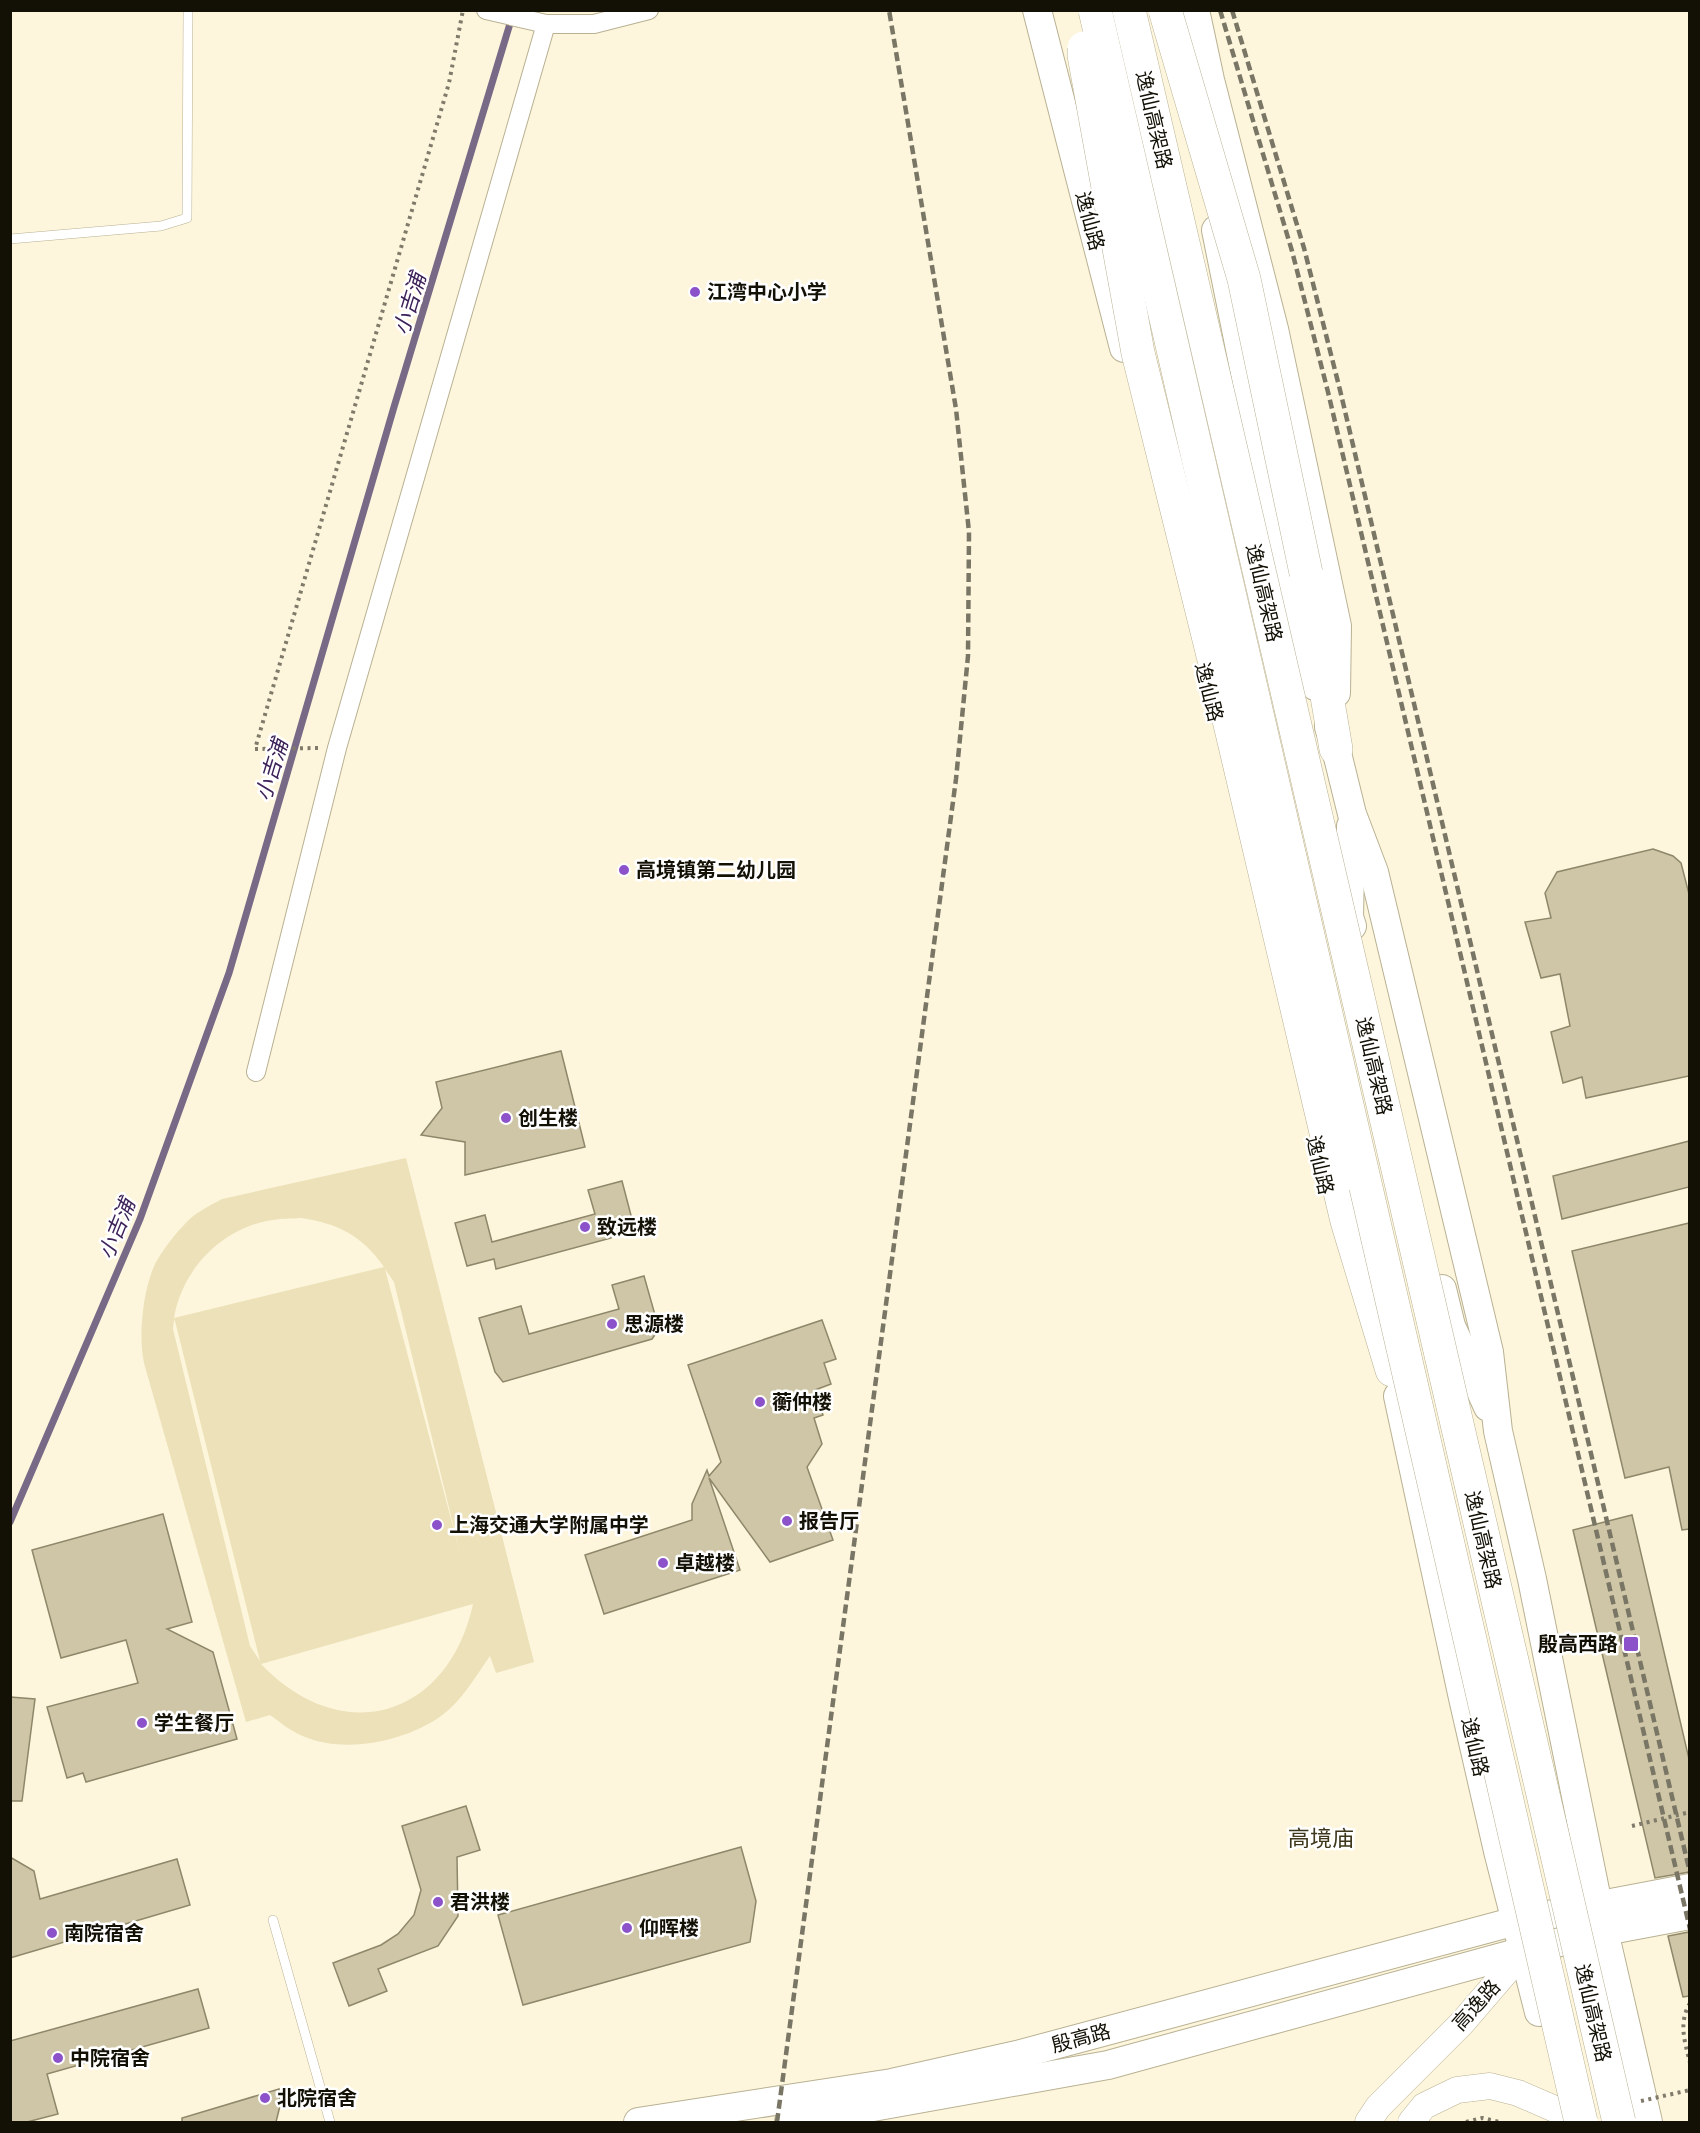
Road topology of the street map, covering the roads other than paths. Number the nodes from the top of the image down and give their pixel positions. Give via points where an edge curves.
1 (188, 10) edge
2 (486, 10) edge
3 (649, 10) edge
4 (1037, 10) edge
5 (1088, 10) edge
6 (1095, 10) edge
7 (1129, 10) edge
8 (1165, 10) edge
9 (1171, 10) edge
10 (1195, 10) edge
11 (546, 24) junction
12 (10, 239) edge
13 (1136, 395) junction
14 (1194, 456) junction
15 (1336, 749) junction
16 (256, 1072) dead end
17 (1392, 1370) junction
18 (1689, 1888) edge
19 (1689, 1915) edge
20 (1602, 1918) junction
21 (273, 1920) dead end
22 (1516, 1921) junction
23 (1524, 1951) junction
24 (1570, 2120) edge
25 (330, 2122) edge
26 (638, 2122) edge
27 (789, 2122) edge
28 (1368, 2122) edge
29 (1411, 2122) edge
30 (1619, 2122) edge
31 (1648, 2122) edge

1 - 12 lane via 187,218 160,226
2 - 11 street
3 - 11 street via 594,24
4 - 13 main road, 逸仙路
5 - 14 main road, 逸仙路
5 - 17 highway, bridge via 1083,55 1138,353 1347,1221
6 - 24 highway, 逸仙高架路, bridge
7 - 30 highway, 逸仙高架路, bridge
8 - 15 highway, bridge via 1244,279 1306,573
9 - 15 main road via 1298,636
10 - 15 main road via 1274,329 1337,626
11 - 16 street via 336,748
13 - 14 main road
13 - 17 main road, 逸仙路 via 1331,1212
14 - 17 main road, 逸仙路 via 1371,1217
15 - 20 main road via 1352,814 1349,917 1451,1326 1498,1431
17 - 22 main road, 逸仙路
18 - 20 main road
19 - 20 main road
20 - 22 main road
20 - 23 main road
20 - 31 main road
21 - 25 lane
22 - 23 main road, 逸仙路
22 - 26 main road, 殷高路 via 1017,2055 892,2083
23 - 24 main road, 逸仙路
23 - 27 main road, 殷高路 via 1108,2065
23 - 28 street, 高逸路
24 - 29 street via 1518,2093 1490,2086 1457,2090 1424,2106

